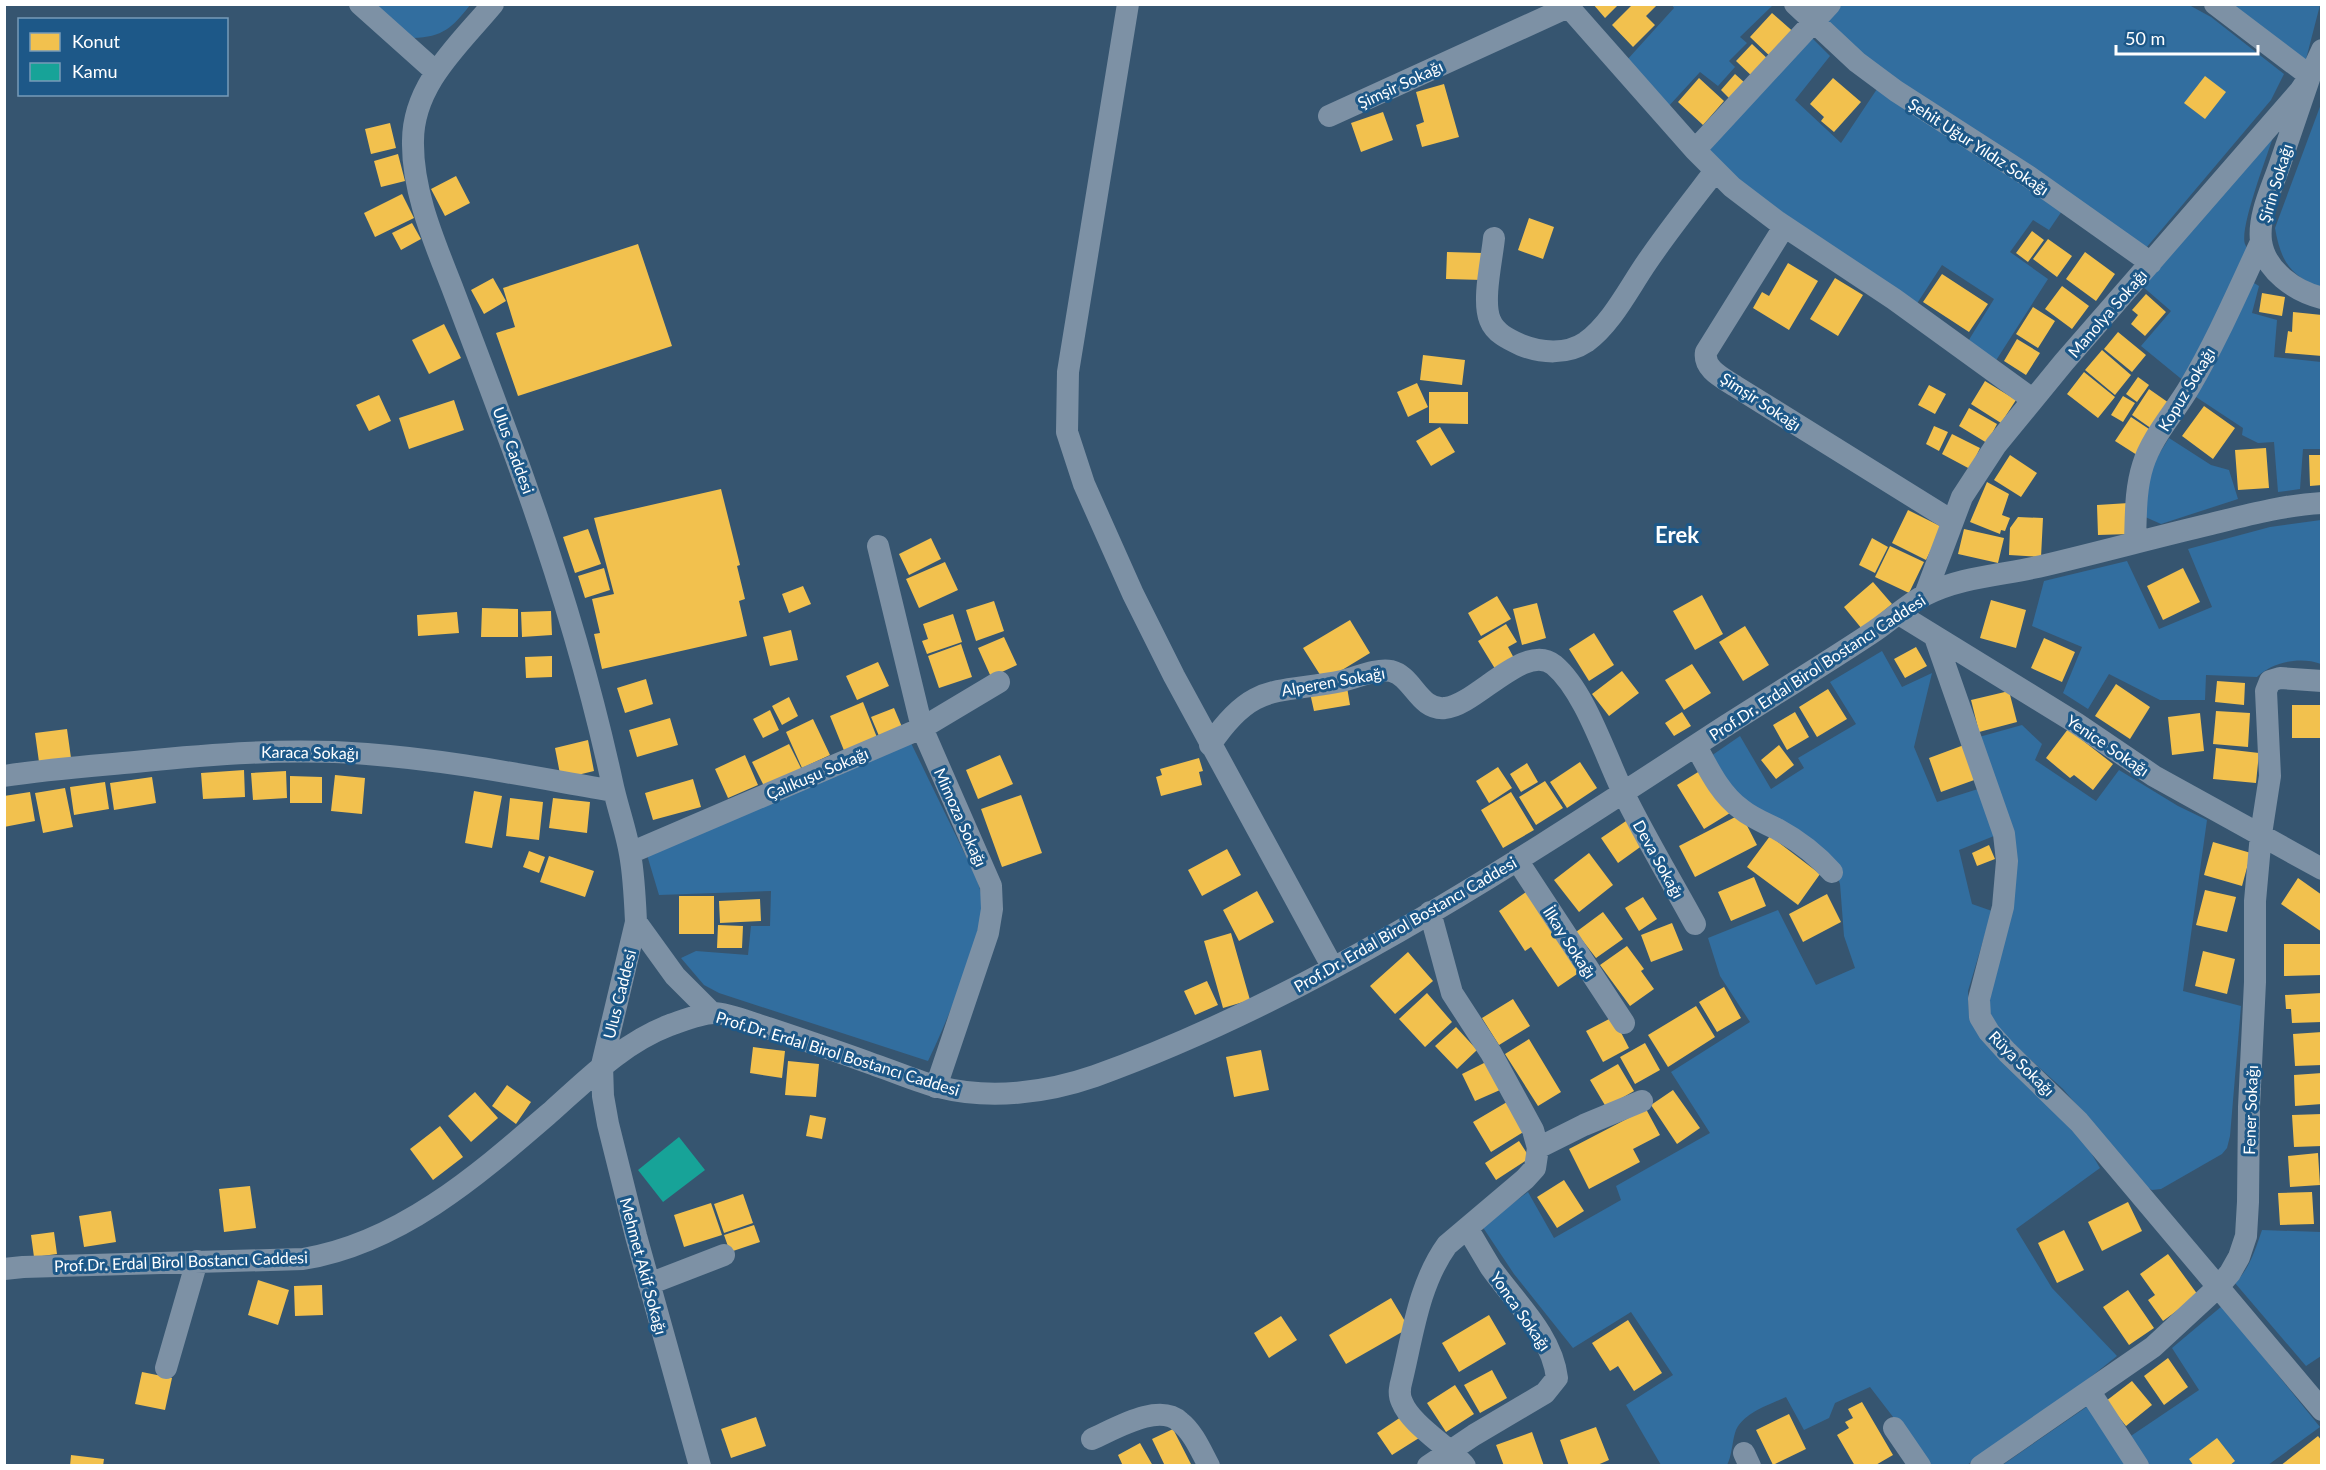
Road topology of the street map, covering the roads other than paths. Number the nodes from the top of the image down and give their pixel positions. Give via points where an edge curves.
1 (360, 4) edge
2 (494, 4) edge
3 (1128, 4) edge
4 (1795, 4) edge
5 (1830, 4) edge
6 (2215, 4) edge
7 (1568, 6) edge
8 (1813, 22) junction
9 (2322, 50) edge
10 (436, 72) junction
11 (2310, 76) junction
12 (1329, 116) dead end
13 (1695, 150) junction
14 (1715, 171) junction
15 (1784, 227) junction
16 (1494, 238) dead end
17 (2261, 242) junction
18 (2151, 263) junction
19 (2322, 298) edge
20 (2032, 399) junction
21 (2322, 502) edge
22 (1952, 521) junction
23 (2135, 542) junction
24 (878, 546) dead end
25 (1925, 595) junction
26 (1899, 614) junction
27 (1935, 637) junction
28 (2322, 681) edge
29 (999, 682) dead end
30 (922, 728) junction
31 (1210, 745) junction
32 (1696, 746) junction
33 (4, 776) edge
34 (614, 792) junction
35 (1624, 794) junction
36 (2261, 834) junction
37 (630, 853) junction
38 (1517, 860) junction
39 (2322, 869) edge
40 (1832, 872) dead end
41 (1430, 912) junction
42 (636, 922) junction
43 (1695, 924) dead end
44 (1333, 968) junction
45 (712, 1013) junction
46 (1624, 1023) dead end
47 (602, 1065) junction
48 (936, 1087) junction
49 (1642, 1101) dead end
50 (1538, 1148) junction
51 (1467, 1228) junction
52 (724, 1255) dead end
53 (197, 1261) junction
54 (4, 1269) edge
55 (649, 1284) junction
56 (2218, 1287) junction
57 (166, 1368) dead end
58 (2090, 1392) junction
59 (2322, 1410) edge
60 (1894, 1428) dead end
61 (1092, 1439) dead end
62 (1458, 1458) edge
63 (700, 1466) edge
64 (1209, 1466) edge
65 (1428, 1466) edge
66 (1920, 1466) edge
67 (1982, 1466) edge
68 (2138, 1466) edge

1 - 10 street
2 - 10 street, Ulus Caddesi
3 - 31 street via 1068,372 1066,432 1084,484 1133,594
4 - 8 street, Şehit Uğur Yıldız Sokağı
5 - 8 street
6 - 11 street
7 - 12 street, Şimşir Sokağı
7 - 13 street, Şimşir Sokağı
8 - 13 street
8 - 18 street, Şehit Uğur Yıldız Sokağı via 1896,91 2028,176
9 - 11 street, Manolya Sokağı
10 - 34 street, Ulus Caddesi via 423,94 413,141 421,198 556,570 598,718
11 - 17 street, Şirin Sokağı via 2267,202
11 - 18 street, Manolya Sokağı
13 - 14 street, Şimşir Sokağı
14 - 15 street, Şimşir Sokağı
14 - 16 street via 1612,314 1593,336 1575,348 1548,352 1531,349 1497,331 1488,312
15 - 20 street, Şimşir Sokağı
15 - 22 street, Şimşir Sokağı via 1706,352 1708,365 1735,386
17 - 19 street, Şirin Sokağı via 2268,261 2281,276 2295,288
17 - 23 street, Kopuz Sokağı via 2190,387 2144,463
18 - 20 street, Manolya Sokağı
20 - 22 street, Manolya Sokağı via 1970,483
21 - 23 street, Prof.Dr. Erdal Birol Bostancı Caddesi via 2277,508
22 - 25 street, Manolya Sokağı
23 - 25 street, Prof.Dr. Erdal Birol Bostancı Caddesi via 1973,579
24 - 30 street, Mimoza Sokağı
25 - 26 street, Prof.Dr. Erdal Birol Bostancı Caddesi
26 - 27 street, Yenice Sokağı
26 - 32 street, Prof.Dr. Erdal Birol Bostancı Caddesi
27 - 36 street, Yenice Sokağı via 2154,776
27 - 56 street, Rüya Sokağı via 2004,834 2007,861 2003,908 1978,999 1980,1017 2007,1052 2079,1122
28 - 36 street, Fener Sokağı via 2280,678 2270,681 2266,691 2270,776
29 - 30 street, Çalıkuşu Sokağı
30 - 37 street, Çalıkuşu Sokağı
30 - 48 street, Mimoza Sokağı via 985,869 992,909 988,933
31 - 35 street, Alperen Sokağı via 1243,706 1274,691 1392,671 1424,701 1444,708 1523,663 1542,660 1552,663 1573,688
31 - 44 street
32 - 35 street, Prof.Dr. Erdal Birol Bostancı Caddesi
32 - 40 street via 1733,802 1803,844
33 - 34 street, Karaca Sokağı via 271,750 417,759
34 - 37 street, Ulus Caddesi
35 - 38 street, Prof.Dr. Erdal Birol Bostancı Caddesi
35 - 43 street, Deva Sokağı
36 - 39 street, Yenice Sokağı
36 - 56 street, Fener Sokağı via 2255,901 2246,1236 2239,1257
37 - 42 street, Ulus Caddesi
38 - 41 street, Prof.Dr. Erdal Birol Bostancı Caddesi
38 - 46 street, İlkay Sokağı
41 - 44 street, Prof.Dr. Erdal Birol Bostancı Caddesi
41 - 50 street via 1452,993 1515,1095
42 - 45 street, Ulus Caddesi via 675,976
42 - 47 street, Ulus Caddesi
44 - 48 street, Prof.Dr. Erdal Birol Bostancı Caddesi via 1150,1054 1070,1083 1021,1093 964,1092
45 - 47 street, Prof.Dr. Erdal Birol Bostancı Caddesi via 668,1026
45 - 48 street, Prof.Dr. Erdal Birol Bostancı Caddesi via 820,1044
47 - 53 street, Prof.Dr. Erdal Birol Bostancı Caddesi via 501,1154 408,1221 376,1238 303,1259
47 - 55 street, Mehmet Akif Sokağı via 608,1124
49 - 50 street
50 - 51 street via 1535,1168
51 - 62 street via 1437,1258 1425,1284 1399,1391 1411,1415
51 - 62 street, Yonca Sokağı via 1542,1337 1555,1360 1557,1378 1545,1394 1474,1435
52 - 55 street
53 - 54 street, Prof.Dr. Erdal Birol Bostancı Caddesi
53 - 57 street
55 - 63 street, Mehmet Akif Sokağı
56 - 58 street, Fener Sokağı via 2153,1347
56 - 59 street, Rüya Sokağı
58 - 67 street, Fener Sokağı
58 - 68 street
60 - 66 street
61 - 64 street via 1143,1418 1168,1414 1185,1427
62 - 65 street, Yonca Sokağı

